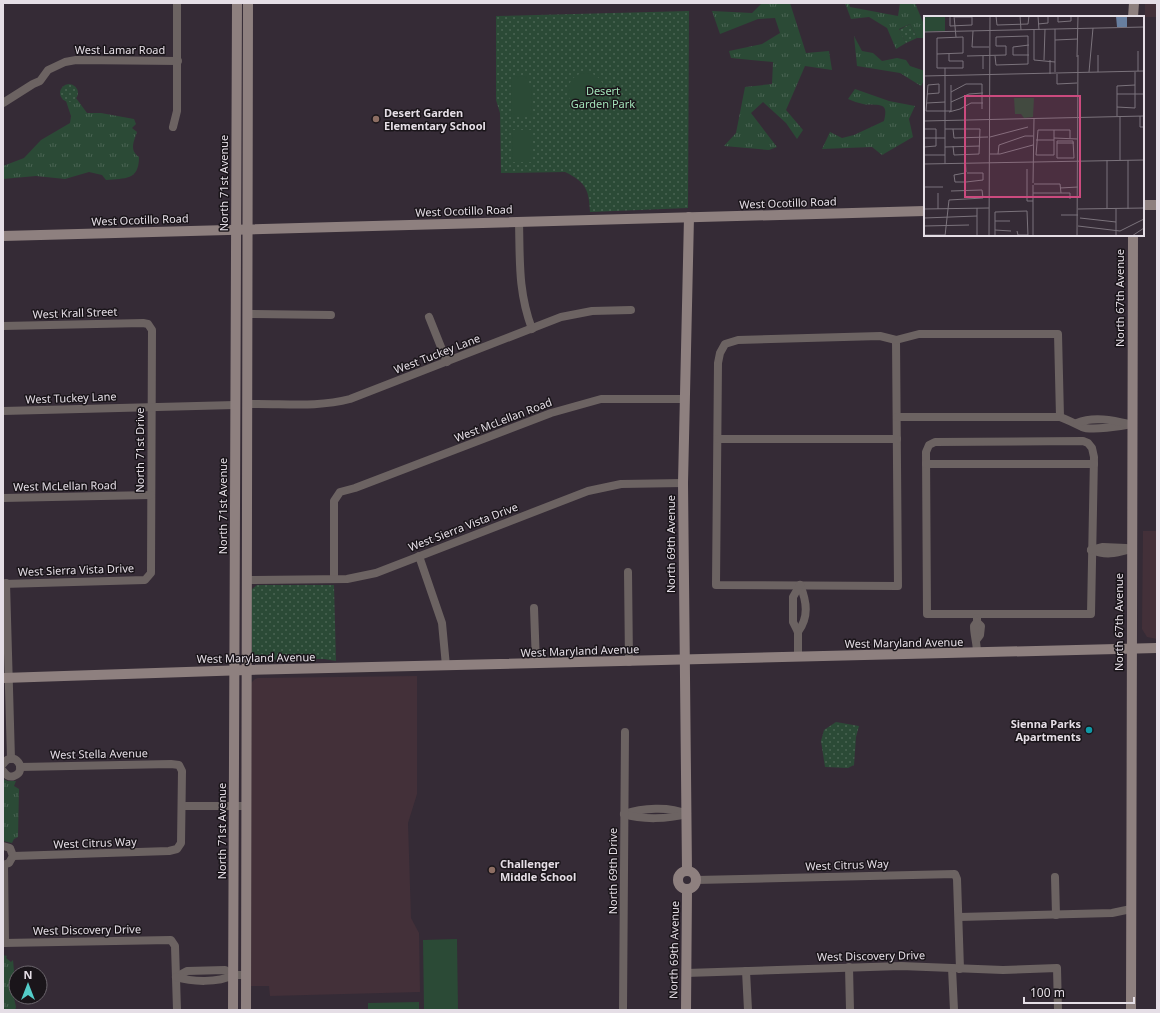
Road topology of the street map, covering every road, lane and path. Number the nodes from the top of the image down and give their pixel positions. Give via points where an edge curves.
1 (177, 3) edge
2 (237, 3) edge
3 (248, 3) edge
4 (1134, 3) edge
5 (1133, 16) edge
6 (178, 61) junction
7 (3, 103) edge
8 (173, 127) dead end
9 (1144, 205) edge
10 (1157, 205) edge
11 (924, 211) edge
12 (689, 217) junction
13 (519, 222) junction
14 (236, 229) junction
15 (249, 229) junction
16 (3, 236) edge
17 (1132, 236) edge
18 (631, 310) dead end
19 (248, 314) junction
20 (331, 315) dead end
21 (429, 317) dead end
22 (148, 324) joint
23 (3, 326) edge
24 (532, 329) junction
25 (896, 340) junction
26 (447, 362) junction
27 (684, 399) junction
28 (248, 404) junction
29 (235, 405) junction
30 (150, 407) junction
31 (3, 411) edge
32 (897, 417) junction
33 (1060, 417) junction
34 (1132, 424) junction
35 (718, 439) junction
36 (897, 439) junction
37 (926, 464) junction
38 (1094, 464) junction
39 (683, 483) junction
40 (151, 494) junction
41 (3, 498) edge
42 (1131, 549) junction
43 (1091, 550) junction
44 (418, 556) junction
45 (628, 572) dead end
46 (149, 577) joint
47 (334, 579) junction
48 (248, 580) junction
49 (4, 583) edge
50 (800, 585) junction
51 (534, 608) dead end
52 (978, 618) junction
53 (798, 632) junction
54 (1131, 648) junction
55 (1157, 648) edge
56 (977, 653) junction
57 (798, 657) junction
58 (686, 660) junction
59 (630, 662) junction
60 (536, 664) junction
61 (446, 666) junction
62 (235, 670) junction
63 (247, 670) junction
64 (6, 678) edge
65 (625, 732) dead end
66 (11, 758) junction
67 (3, 764) edge
68 (20, 767) junction
69 (3, 771) edge
70 (182, 806) junction
71 (234, 806) junction
72 (246, 806) junction
73 (624, 814) junction
74 (687, 814) junction
75 (3, 846) edge
76 (13, 856) junction
77 (3, 865) edge
78 (687, 871) junction
79 (1055, 878) dead end
80 (696, 880) junction
81 (687, 890) junction
82 (1131, 909) junction
83 (1056, 915) junction
84 (959, 917) junction
85 (4, 943) edge
86 (849, 967) junction
87 (956, 969) junction
88 (746, 971) junction
89 (686, 973) junction
90 (234, 975) junction
91 (246, 975) junction
92 (176, 977) junction
93 (177, 1010) edge
94 (233, 1010) edge
95 (246, 1010) edge
96 (623, 1010) edge
97 (686, 1010) edge
98 (748, 1010) edge
99 (850, 1010) edge
100 (954, 1010) edge
101 (1058, 1010) edge
102 (1131, 1010) edge

1 - 6 street
2 - 14 street, North 71st Avenue
3 - 15 street
4 - 5 street
6 - 7 street, West Lamar Road via 65,62 48,70 40,81
6 - 8 street via 178,111
9 - 10 street
11 - 12 street, West Ocotillo Road
12 - 13 street, West Ocotillo Road
12 - 27 street, North 69th Avenue
13 - 15 street, West Ocotillo Road
13 - 24 street via 521,292
14 - 15 street, West Ocotillo Road
14 - 16 street, West Ocotillo Road
14 - 29 street, North 71st Avenue
15 - 19 street
17 - 34 street, North 67th Avenue
18 - 24 street, West Tuckey Lane via 577,313
19 - 20 street
19 - 28 street
21 - 26 street
22 - 23 street, West Krall Street
22 - 30 street, North 71st Drive via 152,330
24 - 26 street, West Tuckey Lane
25 - 32 street
25 - 33 street via 919,334 1058,334
25 - 35 street via 880,336 781,338 738,340 725,344 718,363
26 - 28 street, West Tuckey Lane via 350,400 332,404
27 - 39 street, North 69th Avenue
27 - 47 street, West McLellan Road via 600,399 551,413 340,492 334,501
28 - 48 street
29 - 30 street, West Tuckey Lane
29 - 62 street, North 71st Avenue
30 - 31 street, West Tuckey Lane
30 - 40 street, North 71st Drive
32 - 33 street
32 - 36 street
33 - 34 street via 1077,423 1084,420 1114,420
34 - 42 street, North 67th Avenue
35 - 36 street
35 - 50 street via 716,585
36 - 50 street via 898,586
37 - 38 street
37 - 38 street via 926,452 929,445 935,442 1083,441 1092,448
37 - 52 street via 927,614
38 - 43 street
39 - 44 street, West Sierra Vista Drive via 621,484 588,491
39 - 58 street, North 69th Avenue via 683,646
40 - 41 street, West McLellan Road
40 - 46 street, North 71st Drive
42 - 43 street via 1113,554
42 - 54 street, North 67th Avenue
43 - 52 street via 1091,614
44 - 47 street, West Sierra Vista Drive via 367,576
44 - 61 street via 442,623
45 - 59 street
46 - 49 street, West Sierra Vista Drive via 145,580
47 - 48 street, West Sierra Vista Drive
48 - 63 street
49 - 64 street
50 - 53 street via 805,599 805,622
50 - 53 street via 793,597 793,622
51 - 60 street
52 - 56 street via 981,626 977,638
53 - 57 street
54 - 55 street, West Maryland Avenue
54 - 56 street, West Maryland Avenue
54 - 82 street, North 67th Avenue
56 - 57 street, West Maryland Avenue
57 - 58 street, West Maryland Avenue
58 - 59 street, West Maryland Avenue
58 - 74 street, North 69th Avenue
59 - 60 street, West Maryland Avenue
60 - 61 street, West Maryland Avenue
61 - 63 street, West Maryland Avenue
62 - 63 street, West Maryland Avenue
62 - 64 street, West Maryland Avenue
62 - 71 street, North 71st Avenue
63 - 72 street
64 - 66 street
65 - 73 street, North 69th Drive
66 - 67 street
66 - 68 street via 18,762
68 - 69 street, West Stella Avenue via 18,773 13,776 7,776
68 - 70 street, West Stella Avenue via 179,765 182,771
70 - 71 street
70 - 76 street, West Citrus Way via 181,843 177,849 169,852
71 - 72 street
71 - 90 street, North 71st Avenue
72 - 91 street
73 - 74 street via 635,810 676,810
73 - 96 street, North 69th Drive
74 - 78 street, North 69th Avenue
75 - 76 street via 10,848
76 - 77 street via 9,863
77 - 85 street
78 - 80 street via 693,873
78 - 81 street, North 69th Avenue via 681,873 677,881 679,886
79 - 83 street
80 - 81 street, North 69th Avenue via 694,887
80 - 84 street, West Citrus Way via 949,873 955,874 958,879
81 - 89 street, North 69th Avenue
82 - 83 street via 1112,913
82 - 102 street, North 67th Avenue
83 - 84 street
84 - 87 street, West Citrus Way
85 - 92 street, West Discovery Drive via 171,940 175,946
86 - 87 street, West Discovery Drive via 930,966
86 - 88 street, West Discovery Drive
86 - 99 street
87 - 100 street, West Citrus Way
87 - 101 street, West Discovery Drive via 1057,968
88 - 89 street, West Discovery Drive
88 - 98 street
89 - 97 street, North 69th Avenue
90 - 91 street
90 - 92 street via 225,970 186,971
90 - 94 street, North 71st Avenue
91 - 95 street
92 - 93 street

